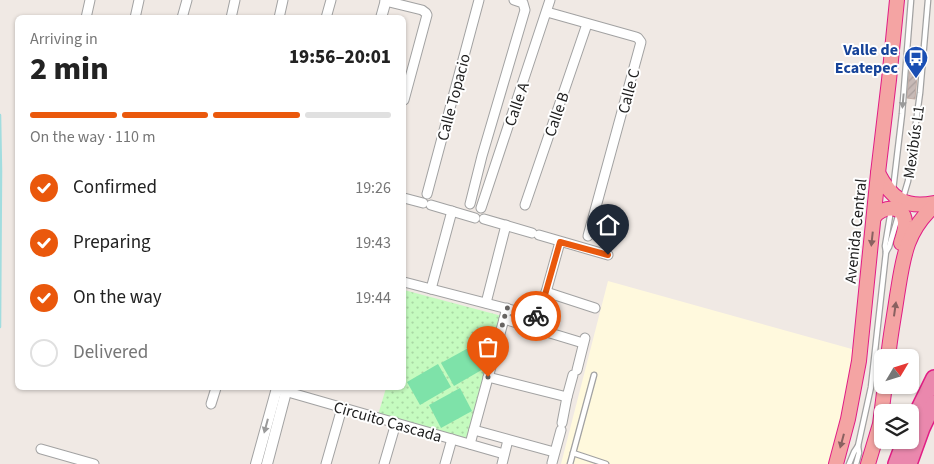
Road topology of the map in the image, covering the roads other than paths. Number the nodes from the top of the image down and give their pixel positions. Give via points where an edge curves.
1 (90, 0) edge
2 (139, 0) edge
3 (186, 0) edge
4 (235, 0) edge
5 (283, 0) edge
6 (331, 0) edge
7 (386, 0) edge
8 (479, 0) edge
9 (514, 0) edge
10 (550, 0) edge
11 (896, 0) edge
12 (911, 0) edge
13 (928, 0) edge
14 (546, 12) junction
15 (87, 15) edge
16 (136, 15) edge
17 (183, 15) edge
18 (232, 15) edge
19 (280, 15) edge
20 (327, 15) edge
21 (382, 15) edge
22 (587, 24) junction
23 (406, 93) edge
24 (482, 156) junction
25 (497, 160) junction
26 (878, 173) junction
27 (427, 194) dead end
28 (406, 199) edge
29 (895, 203) junction
30 (470, 204) dead end
31 (525, 205) dead end
32 (934, 205) edge
33 (481, 208) dead end
34 (452, 211) junction
35 (874, 217) junction
36 (506, 225) junction
37 (588, 236) dead end
38 (560, 242) junction
39 (886, 252) junction
40 (608, 255) dead end
41 (903, 256) junction
42 (406, 283) edge
43 (431, 290) junction
44 (546, 292) junction
45 (486, 303) junction
46 (507, 308) junction
47 (595, 308) dead end
48 (539, 316) junction
49 (504, 319) junction
50 (536, 328) junction
51 (889, 349) edge
52 (594, 375) dead end
53 (488, 377) junction
54 (933, 380) edge
55 (215, 390) edge
56 (282, 390) edge
57 (282, 390) edge
58 (285, 390) edge
59 (885, 394) edge
60 (567, 397) junction
61 (934, 403) edge
62 (211, 404) dead end
63 (342, 408) junction
64 (919, 409) edge
65 (396, 423) junction
66 (474, 430) junction
67 (452, 439) junction
68 (508, 440) junction
69 (470, 444) junction
70 (858, 446) junction
71 (42, 449) dead end
72 (902, 449) edge
73 (554, 452) junction
74 (573, 453) junction
75 (504, 454) junction
76 (552, 463) edge
77 (94, 464) edge
78 (256, 464) edge
79 (267, 464) edge
80 (326, 464) edge
81 (384, 464) edge
82 (445, 464) edge
83 (502, 464) edge
84 (570, 464) edge
85 (606, 464) edge
86 (836, 464) edge
87 (849, 464) edge
88 (856, 464) edge
89 (868, 464) edge
90 (896, 464) edge
91 (909, 464) edge

1 - 15 street
2 - 16 street
3 - 17 street
4 - 18 street
5 - 19 street
6 - 20 street
7 - 21 street
7 - 23 street via 422,10 427,15
8 - 27 street, Calle Topacio
9 - 24 street via 523,4 525,10
10 - 14 street, Calle A
11 - 26 highway, Avenida Central
12 -> 29 lane, Mexibús L1
13 - 29 lane, Mexibús L1 via 908,181
14 - 22 street, Calle C
14 - 25 street, Calle A
22 - 31 street, Calle B
22 - 37 street, Calle C via 636,37 641,42
24 - 25 street
24 - 30 street
25 - 33 street, Calle A
26 - 29 highway
26 - 35 highway, Avenida Central
28 - 34 street
29 - 32 highway
29 - 35 highway
29 - 39 lane, Mexibús L1
29 - 39 lane, Mexibús L1 via 890,247
29 - 41 highway via 906,225 901,244
32 - 41 highway via 913,231
34 - 36 street
34 - 43 street
35 -> 86 highway, Avenida Central via 860,362
36 - 38 street
36 - 45 street
38 - 40 street
38 - 44 street
39 - 70 lane, Mexibús L1 via 871,387
51 -> 41 highway
42 - 43 street
43 - 45 street
44 - 47 street
44 - 48 street
45 - 46 street
46 - 48 street
46 - 49 street
48 - 50 street
49 - 50 street
49 - 53 street
50 - 60 street via 584,341
52 - 74 lane
53 - 60 street
53 - 66 street
54 - 64 highway
55 - 62 street
56 -> 78 street
57 - 79 street
58 - 63 street, Circuito Cascada
59 - 89 highway
60 - 73 street
61 - 91 highway
63 - 65 street, Circuito Cascada
63 - 80 street
65 - 67 street, Circuito Cascada
65 - 81 street
66 - 68 street
66 - 69 street
67 - 69 street, Circuito Cascada
67 - 82 street
68 - 73 street
68 - 75 street
69 - 75 street, Circuito Cascada
70 - 87 lane, Mexibús L1
70 - 88 lane, Mexibús L1
71 - 77 street
72 - 90 highway
73 - 76 street
74 - 84 lane
74 - 85 lane
75 - 83 street

